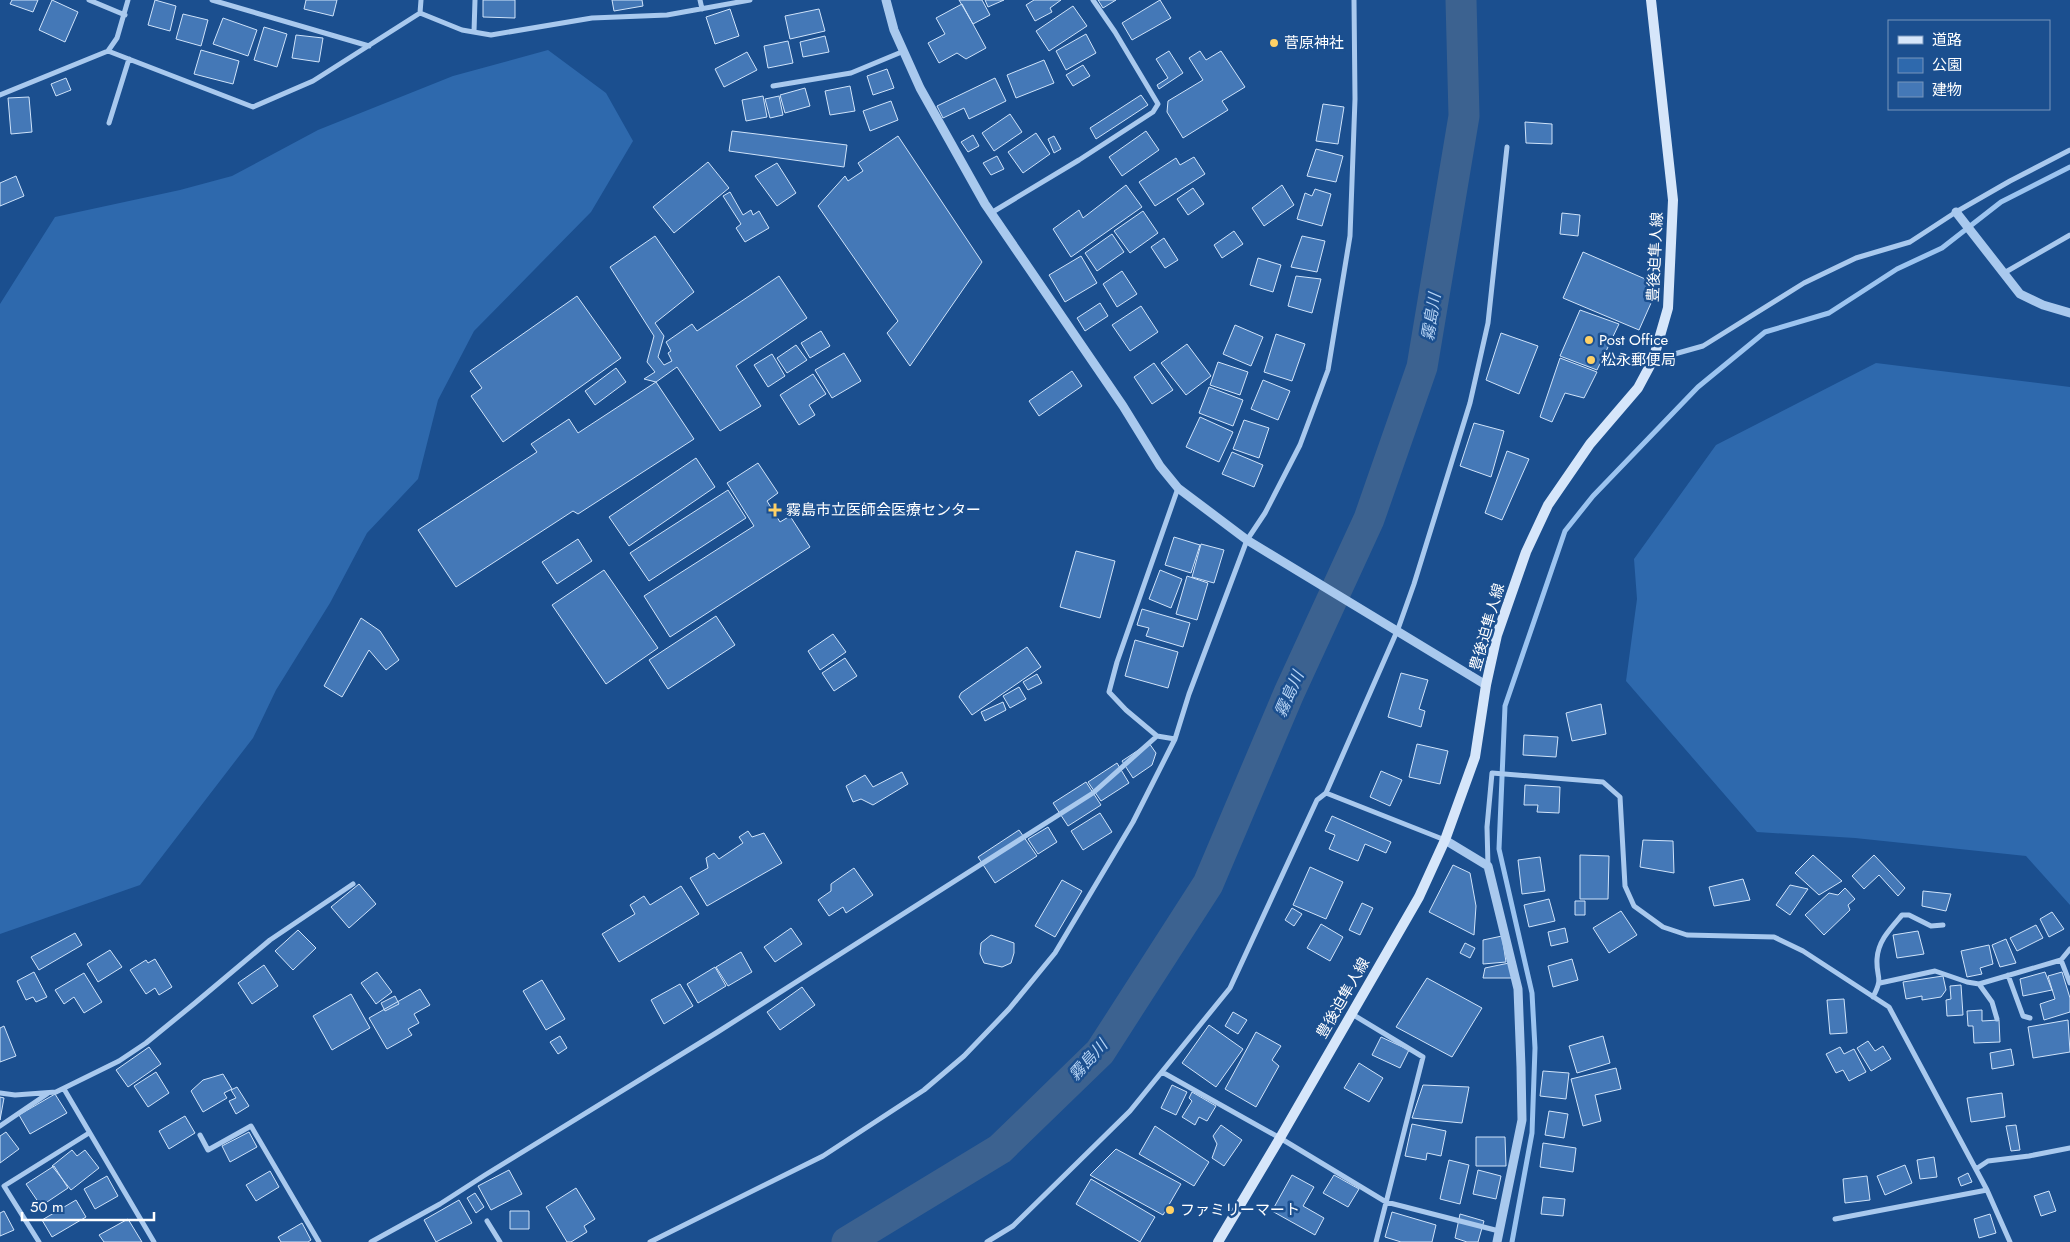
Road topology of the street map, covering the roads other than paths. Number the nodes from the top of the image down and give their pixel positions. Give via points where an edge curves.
1 (89, 0) edge
2 (128, 0) edge
3 (212, 0) edge
4 (421, 0) edge
5 (475, 0) edge
6 (700, 0) edge
7 (750, 0) edge
8 (886, 0) edge
9 (1093, 0) edge
10 (1354, 0) edge
11 (1650, 0) edge
12 (702, 9) junction
13 (420, 13) junction
14 (125, 15) junction
15 (474, 32) junction
16 (369, 46) junction
17 (108, 51) junction
18 (904, 52) junction
19 (130, 59) junction
20 (773, 86) dead end
21 (0, 95) edge
22 (109, 123) dead end
23 (1507, 147) dead end
24 (2070, 150) edge
25 (992, 213) junction
26 (1959, 214) junction
27 (2070, 235) edge
28 (2004, 273) junction
29 (2070, 313) edge
30 (1653, 360) junction
31 (1178, 488) junction
32 (1247, 540) junction
33 (1398, 630) junction
34 (1486, 685) junction
35 (1157, 736) junction
36 (1175, 739) junction
37 (1326, 793) junction
38 (1445, 840) junction
39 (1488, 866) junction
40 (353, 884) dead end
41 (1943, 924) dead end
42 (2070, 949) edge
43 (2061, 960) junction
44 (2008, 975) junction
45 (1880, 983) junction
46 (1979, 984) junction
47 (2070, 984) edge
48 (1872, 997) junction
49 (1352, 1014) junction
50 (1997, 1018) dead end
51 (2030, 1018) dead end
52 (1162, 1072) junction
53 (64, 1089) junction
54 (0, 1093) edge
55 (47, 1094) junction
56 (0, 1126) edge
57 (89, 1133) junction
58 (200, 1135) dead end
59 (1280, 1138) junction
60 (2070, 1148) edge
61 (1976, 1169) junction
62 (1987, 1190) junction
63 (1386, 1202) junction
64 (1835, 1219) dead end
65 (487, 1221) dead end
66 (1499, 1231) junction
67 (40, 1242) edge
68 (154, 1242) edge
69 (319, 1242) edge
70 (371, 1242) edge
71 (500, 1242) edge
72 (650, 1242) edge
73 (987, 1242) edge
74 (1218, 1242) edge
75 (1376, 1242) edge
76 (1498, 1242) edge
77 (2010, 1242) edge

1 - 14 street
2 - 14 street
3 - 16 street
4 - 13 street
5 - 15 street
6 - 12 street
7 - 12 street
8 - 18 street
9 - 25 street via 1158,104 1153,112
10 - 32 street via 1356,99 1350,236 1328,370 1300,445 1265,513
11 - 30 main road, 豊後迫隼人線 via 1673,200 1668,308
12 - 15 street via 667,16 592,18 491,35
13 - 15 street
13 - 16 street
14 - 17 street via 117,38
16 - 19 street via 313,81 253,107
17 - 19 street
17 - 21 street
18 - 20 street via 851,73
18 - 25 street via 920,88
19 - 22 street
23 - 33 street via 1488,323 1474,386
24 - 26 street via 2010,181
25 - 31 street via 1160,466
26 - 28 street
26 - 30 street via 1910,242 1856,258 1804,283 1703,346
27 - 28 street
28 - 29 street via 2020,294
30 - 34 main road, 豊後迫隼人線 via 1638,388 1590,444 1548,505 1526,552 1497,635
31 - 32 street
31 - 35 street via 1110,692
32 - 33 street
32 - 36 street
33 - 34 street
33 - 37 street
34 - 38 main road, 豊後迫隼人線 via 1475,758
35 - 36 street
35 - 70 street via 1093,793 716,1033 440,1204
36 - 72 street via 1133,822 1055,954 964,1056 924,1090 823,1156
37 - 38 street
37 - 52 street via 1317,800 1230,988
38 - 39 street
38 - 49 main road, 豊後迫隼人線 via 1419,897
39 - 48 street via 1492,773 1603,782 1620,796 1624,886 1634,906 1663,927 1687,935 1774,937 1803,951
39 - 66 street via 1518,989 1522,1067 1522,1120
40 - 53 street via 270,940 134,1051
41 - 45 street via 1931,926 1902,915 1882,939 1877,959
42 - 43 street
43 - 44 street
43 - 47 street
44 - 46 street
44 - 51 street via 2023,1016
45 - 46 street via 1935,971
45 - 48 street
46 - 50 street via 1992,1002
48 - 61 street via 1889,1007
49 - 59 main road, 豊後迫隼人線
49 - 63 street via 1423,1057
52 - 59 street
52 - 73 street via 1130,1111 1013,1226
53 - 55 street
53 - 57 street
54 - 55 street
55 - 56 street
57 - 67 street via 4,1186
57 - 68 street
58 - 69 street via 208,1150 251,1126
59 - 63 street
59 - 74 main road, 豊後迫隼人線
60 - 61 street via 1988,1161
61 - 62 street
62 - 64 street
62 - 77 street
63 - 66 street
63 - 75 street
65 - 71 street
66 - 76 street

